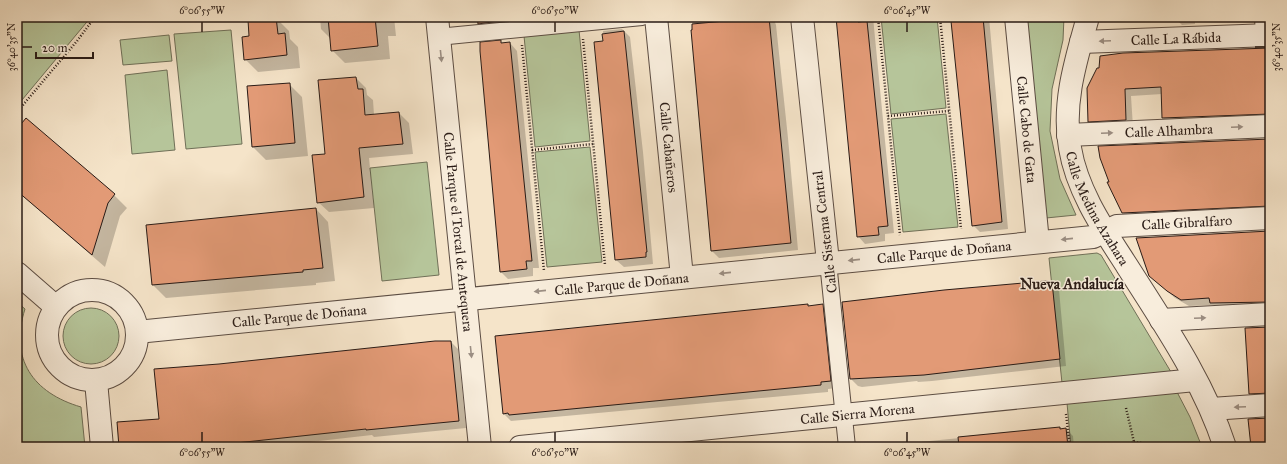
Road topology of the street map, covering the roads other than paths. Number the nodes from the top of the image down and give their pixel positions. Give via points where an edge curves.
1 (437, 17) edge
2 (642, 17) edge
3 (656, 17) edge
4 (802, 17) edge
5 (1016, 17) edge
6 (1088, 17) edge
7 (1268, 29) edge
8 (448, 36) dead end
9 (1081, 42) junction
10 (1270, 126) edge
11 (1068, 135) junction
12 (1270, 218) edge
13 (1105, 231) junction
14 (1038, 242) junction
15 (828, 262) junction
16 (17, 273) edge
17 (682, 277) junction
18 (465, 298) junction
19 (56, 307) junction
20 (1270, 314) edge
21 (1161, 320) junction
22 (137, 332) junction
23 (1195, 380) junction
24 (96, 381) junction
25 (1270, 405) edge
26 (1211, 409) junction
27 (844, 416) junction
28 (102, 447) edge
29 (480, 447) edge
30 (520, 447) edge
31 (847, 447) edge
32 (1225, 447) edge

1 -> 18 street, Calle Parque el Torcal de Antequera
2 - 8 street
3 - 17 street, Calle Cabañeros
4 - 15 street, Calle Sistema Central
5 - 14 street, Calle Cabo de Gata
6 - 9 street, Calle Medina Azahara
7 -> 9 street, Calle La Rábida
9 - 11 street, Calle Medina Azahara via 1071,76 1067,108
11 -> 10 street, Calle Alhambra
11 - 13 street, Calle Medina Azahara via 1078,177 1088,202
12 - 13 street, Calle Gibralfaro via 1116,226
13 -> 14 street, Calle Parque de Doñana via 1093,236
13 - 21 street, Calle Medina Azahara
14 -> 15 street, Calle Parque de Doñana
15 -> 17 street, Calle Parque de Doñana
15 - 27 street, Calle Sistema Central
16 - 19 street
17 -> 18 street, Calle Parque de Doñana
18 - 22 street, Calle Parque de Doñana
18 -> 29 street, Calle Parque el Torcal de Antequera
19 - 22 street via 68,296 82,291 98,290 112,295 125,304 133,317
19 - 24 street via 49,318 46,331 51,357 59,368 70,376
21 -> 20 street
21 - 23 street, Calle Medina Azahara
22 - 24 street via 133,352 122,370
23 - 26 street, Calle Medina Azahara
23 - 27 street, Calle Sierra Morena
24 - 28 street
25 -> 26 street
26 - 32 street, Calle Medina Azahara
27 - 30 street, Calle Sierra Morena
27 - 31 street, Calle Sistema Central

